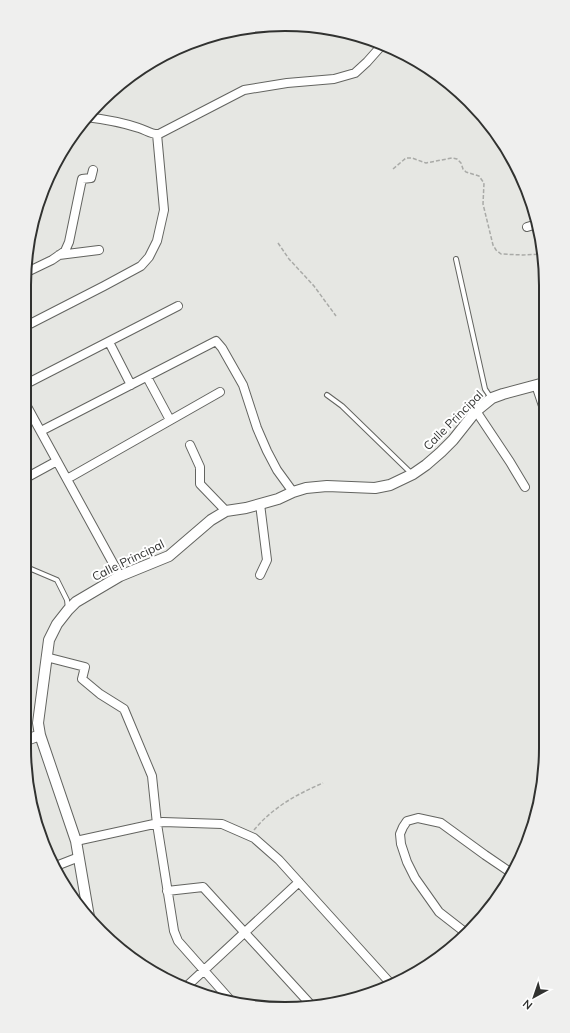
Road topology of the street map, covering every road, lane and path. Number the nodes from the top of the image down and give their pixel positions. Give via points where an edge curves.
1 (379, 49) edge
2 (94, 118) edge
3 (158, 134) junction
4 (393, 169) dead end
5 (93, 170) dead end
6 (532, 226) edge
7 (527, 227) dead end
8 (278, 243) dead end
9 (99, 250) dead end
10 (537, 254) edge
11 (59, 255) junction
12 (456, 259) dead end
13 (32, 269) edge
14 (178, 306) dead end
15 (336, 316) dead end
16 (31, 323) edge
17 (109, 342) junction
18 (147, 377) junction
19 (31, 381) edge
20 (539, 384) edge
21 (131, 385) junction
22 (220, 392) dead end
23 (327, 395) dead end
24 (492, 398) junction
25 (476, 412) junction
26 (31, 419) edge
27 (170, 420) junction
28 (41, 431) junction
29 (190, 445) dead end
30 (57, 461) junction
31 (412, 474) junction
32 (31, 475) edge
33 (67, 479) junction
34 (525, 487) dead end
35 (293, 492) junction
36 (260, 504) junction
37 (226, 511) junction
38 (31, 569) edge
39 (260, 574) dead end
40 (120, 576) junction
41 (68, 610) junction
42 (46, 657) junction
43 (40, 735) junction
44 (31, 738) edge
45 (323, 783) dead end
46 (156, 824) junction
47 (249, 836) junction
48 (76, 841) junction
49 (79, 857) junction
50 (59, 865) edge
51 (508, 870) edge
52 (299, 882) junction
53 (167, 891) junction
54 (87, 908) edge
55 (462, 930) edge
56 (245, 932) junction
57 (204, 970) junction
58 (388, 980) edge
59 (190, 984) edge
60 (226, 995) edge
61 (307, 1001) edge

1 - 3 street via 355,73 334,79 244,90
2 - 3 street
3 - 16 street via 164,210 157,241 149,258 141,266
4 - 10 path via 406,158 426,163 457,159 466,172 480,176 484,183 483,204 496,250 501,254
5 - 11 street via 91,178 82,179 69,242 65,251
6 - 7 street
8 - 15 path
9 - 11 street
11 - 13 street
12 - 24 lane via 485,388
14 - 17 street
17 - 19 street
17 - 21 street
18 - 21 street
18 - 27 street
18 - 35 street via 216,341 243,386 267,451
20 - 24 street, Calle Principal
21 - 28 street
22 - 27 street
23 - 31 lane via 342,406
24 - 25 street, Calle Principal
25 - 31 street, Calle Principal via 441,452
25 - 34 street
26 - 28 street
27 - 33 street
28 - 30 street
29 - 37 street via 200,467 200,484
30 - 32 street
30 - 33 street
31 - 35 street, Calle Principal via 390,485 375,488 327,486
33 - 40 street
35 - 36 street, Calle Principal via 278,500
36 - 37 street, Calle Principal
36 - 39 street via 267,560
37 - 40 street, Calle Principal via 211,520 169,556
38 - 41 lane via 58,580 67,600
40 - 41 street, Calle Principal via 76,602
41 - 42 street, Calle Principal via 49,640
42 - 43 street, Calle Principal via 38,723
42 - 46 street via 85,667 82,679 124,709 152,776
43 - 44 street
43 - 48 street, Calle Principal
45 - 47 path via 278,806
46 - 47 street via 222,824
46 - 48 street
46 - 53 street
47 - 52 street via 279,860
48 - 49 street, Calle Principal
49 - 50 street
49 - 54 street, Calle Principal
51 - 55 street via 441,823 418,818 407,822 403,827 400,834 401,844 415,878 439,912
52 - 56 street
52 - 58 street
53 - 56 street via 203,886
53 - 57 street via 178,941
56 - 57 street
56 - 61 street
57 - 59 street
57 - 60 street

